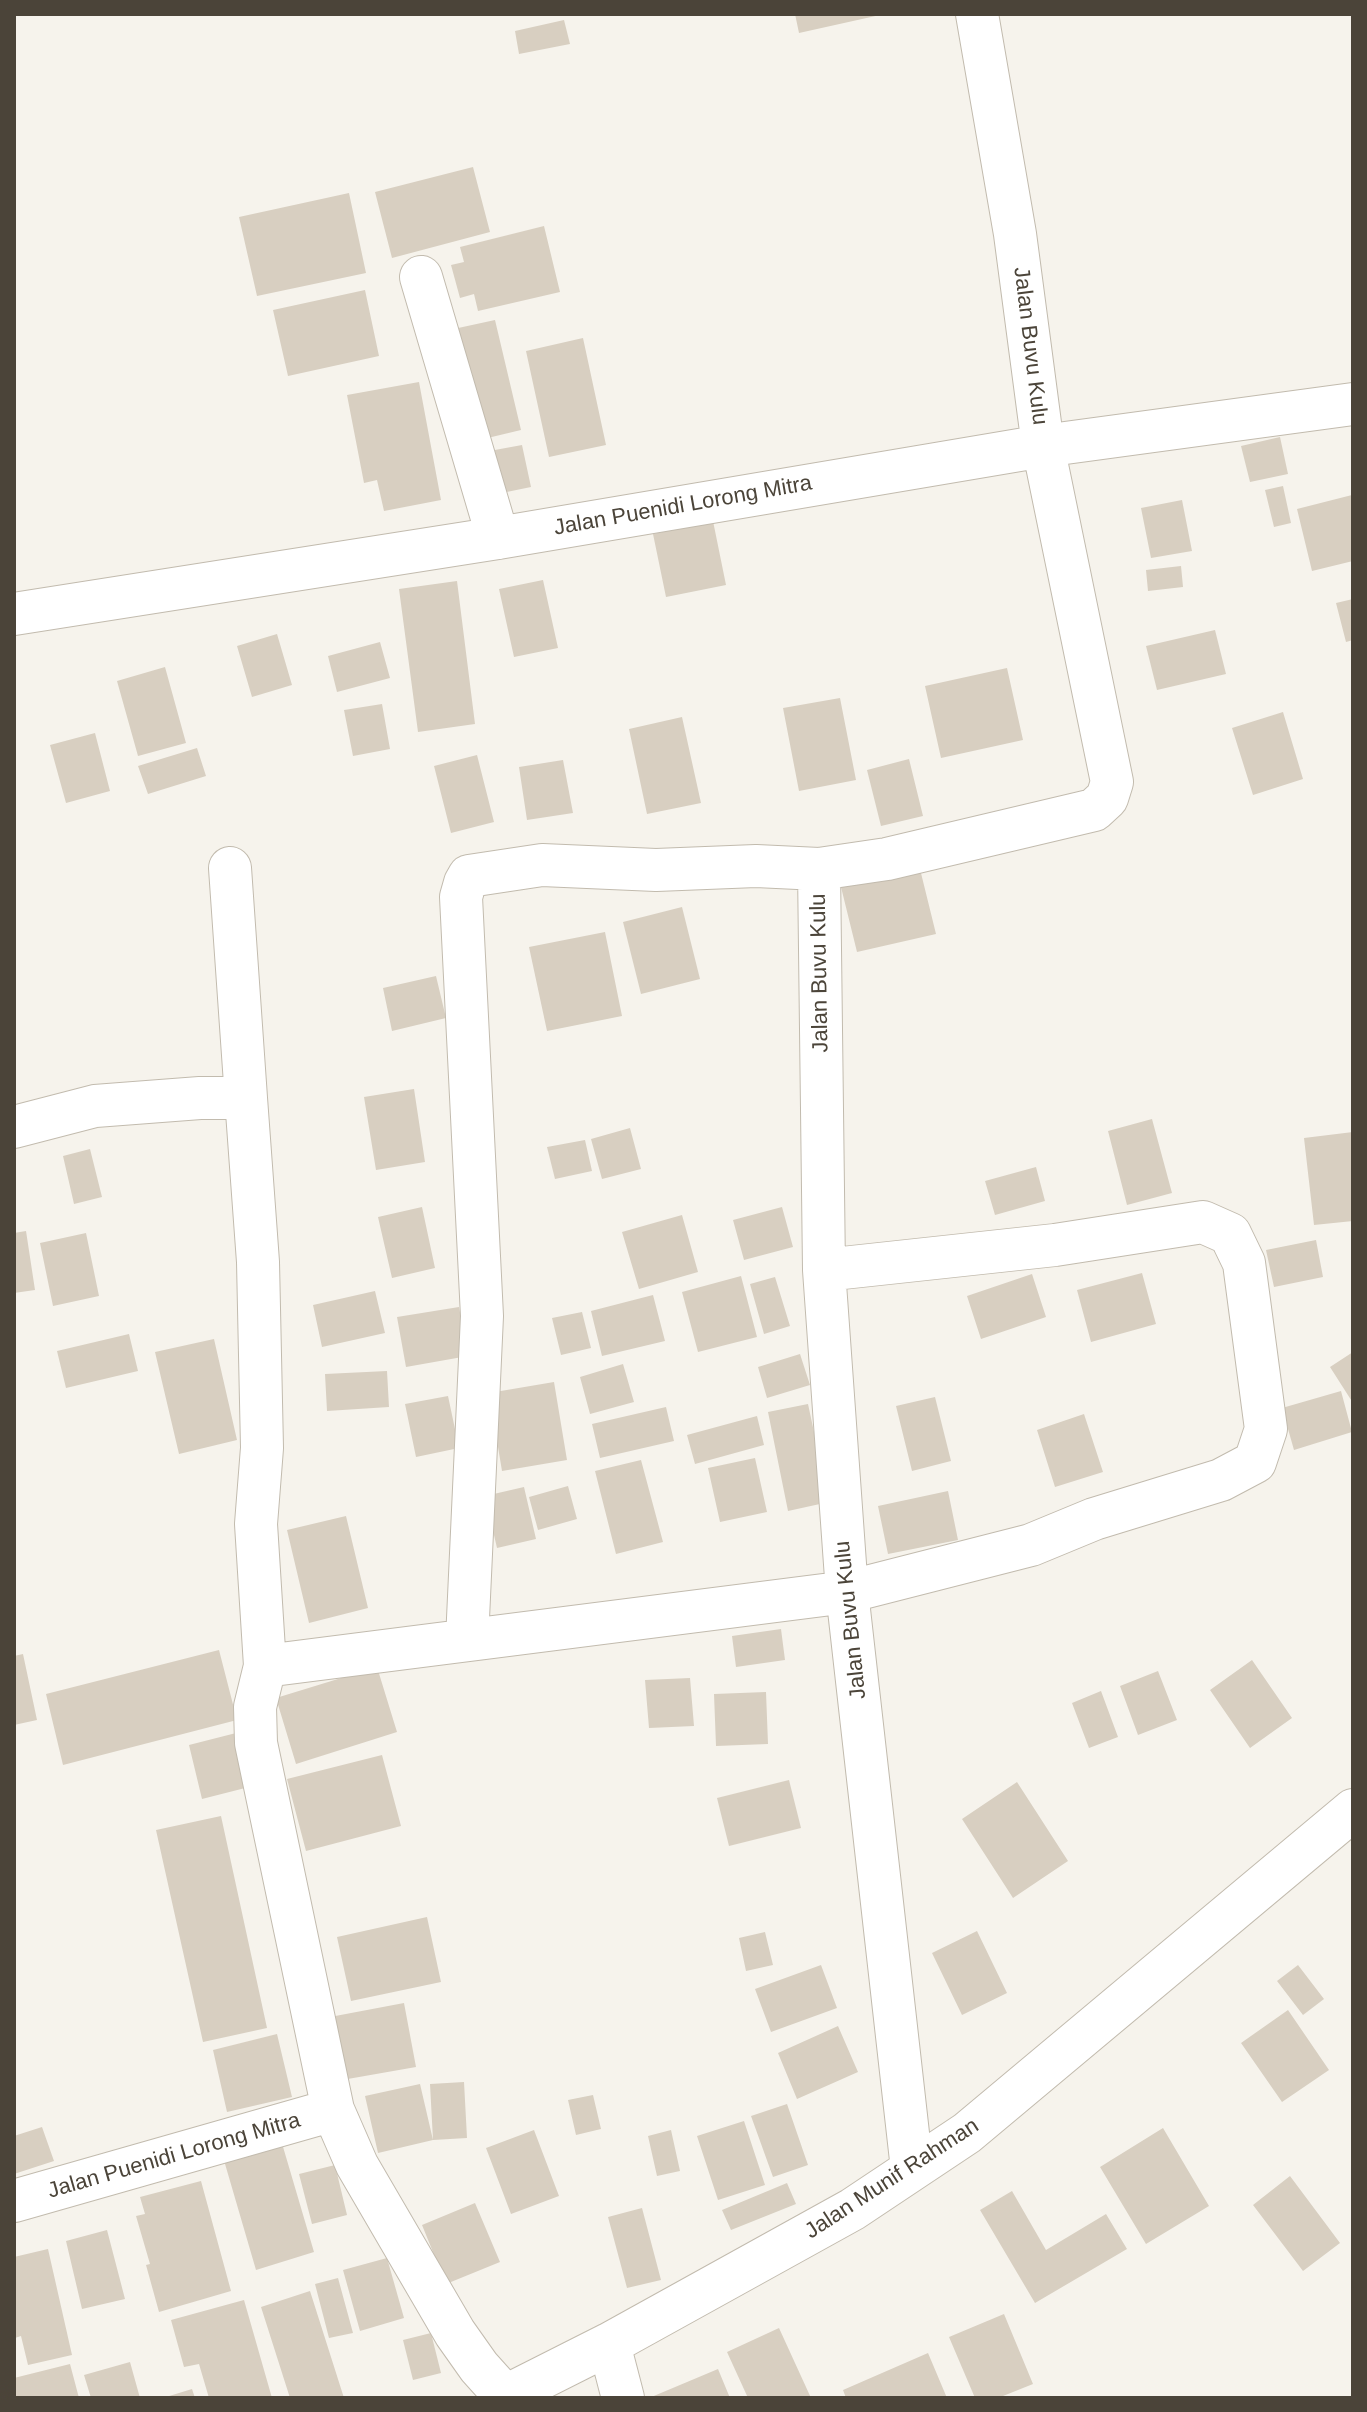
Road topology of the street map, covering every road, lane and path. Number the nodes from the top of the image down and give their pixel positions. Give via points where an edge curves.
1 (977, 14) edge
2 (421, 277) dead end
3 (1353, 404) edge
4 (1043, 446) junction
5 (498, 538) junction
6 (14, 614) edge
7 (230, 868) dead end
8 (819, 869) junction
9 (246, 1098) junction
10 (14, 1127) edge
11 (824, 1270) junction
12 (847, 1592) junction
13 (467, 1640) junction
14 (265, 1666) junction
15 (1353, 1810) edge
16 (333, 2110) junction
17 (912, 2169) junction
18 (14, 2201) edge
19 (609, 2344) junction
20 (504, 2397) edge
21 (623, 2398) edge

1 - 4 street, Jalan Buvu Kulu via 1015,234
2 - 5 street
3 - 4 street, Jalan Puenidi Lorong Mitra
4 - 5 street, Jalan Puenidi Lorong Mitra
4 - 8 street, Jalan Buvu Kulu via 1112,782 1107,798 1094,810 887,859
5 - 6 street, Jalan Puenidi Lorong Mitra
7 - 9 street
8 - 11 street, Jalan Buvu Kulu
8 - 13 street via 542,865 469,876 465,883 461,897 482,1316
9 - 10 street via 95,1106
9 - 14 street via 258,1262 262,1448 256,1524
11 - 12 street, Jalan Buvu Kulu
11 - 12 street via 1055,1245 1203,1222 1230,1234 1244,1263 1266,1429 1255,1462 1221,1480 1094,1519 1031,1545
12 - 13 street
12 - 17 street, Jalan Buvu Kulu
13 - 14 street
14 - 16 street via 255,1707 256,1743
15 - 17 street, Jalan Munif Rahman via 967,2133
16 - 18 street, Jalan Puenidi Lorong Mitra
16 - 20 street via 357,2165 455,2333
17 - 19 street, Jalan Munif Rahman via 853,2209
19 - 20 street, Jalan Munif Rahman
19 - 21 street

